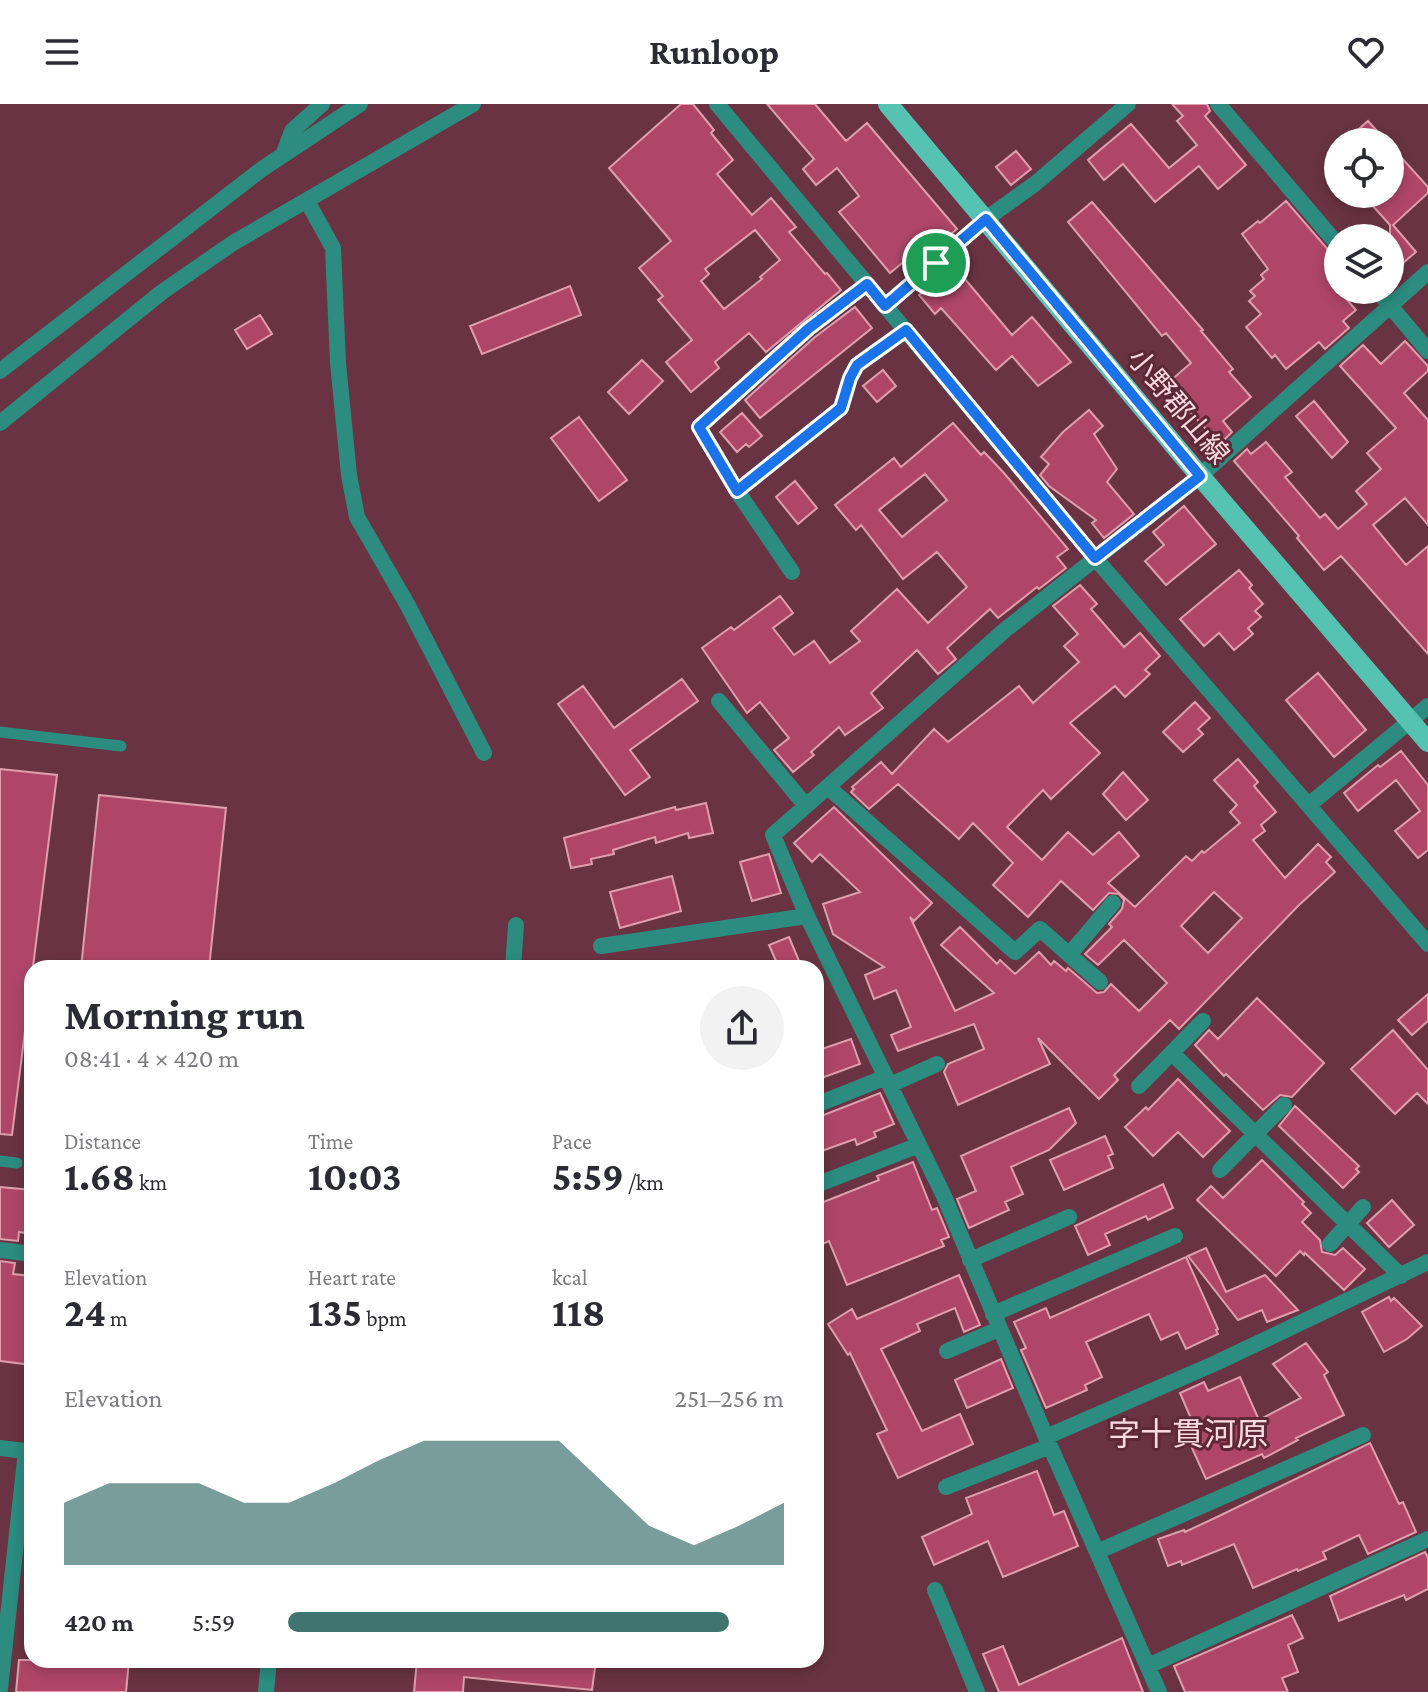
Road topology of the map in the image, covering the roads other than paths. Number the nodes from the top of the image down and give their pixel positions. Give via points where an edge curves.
1 (322, 104) edge
2 (360, 104) edge
3 (473, 104) edge
4 (717, 104) edge
5 (888, 104) edge
6 (1128, 104) edge
7 (1218, 104) edge
8 (283, 155) junction
9 (307, 201) junction
10 (986, 219) junction
11 (1324, 229) edge
12 (1428, 272) edge
13 (867, 284) junction
14 (1404, 292) edge
15 (1389, 304) joint
16 (885, 306) junction
17 (906, 330) junction
18 (1428, 351) edge
19 (0, 371) edge
20 (0, 423) edge
21 (1200, 476) junction
22 (737, 491) junction
23 (1095, 558) junction
24 (792, 572) dead end
25 (719, 701) dead end
26 (1428, 706) edge
27 (1411, 722) junction
28 (0, 732) edge
29 (1428, 742) edge
30 (121, 746) dead end
31 (484, 753) dead end
32 (828, 787) junction
33 (1310, 804) junction
34 (806, 806) junction
35 (1113, 903) dead end
36 (807, 916) junction
37 (516, 925) dead end
38 (1428, 944) edge
39 (601, 946) dead end
40 (1069, 955) junction
41 (514, 960) edge
42 (1100, 982) dead end
43 (1203, 1021) dead end
44 (1173, 1054) junction
45 (937, 1064) dead end
46 (888, 1081) junction
47 (1139, 1086) dead end
48 (824, 1102) edge
49 (1284, 1105) dead end
50 (1255, 1134) junction
51 (919, 1145) junction
52 (0, 1161) edge
53 (17, 1163) dead end
54 (1220, 1170) dead end
55 (824, 1182) edge
56 (1363, 1207) dead end
57 (1069, 1217) dead end
58 (1348, 1225) junction
59 (1175, 1236) dead end
60 (1330, 1244) dead end
61 (0, 1250) edge
62 (24, 1253) edge
63 (970, 1260) junction
64 (1428, 1262) edge
65 (1401, 1276) junction
66 (996, 1322) junction
67 (947, 1351) dead end
68 (1363, 1435) dead end
69 (1048, 1442) junction
70 (0, 1448) edge
71 (24, 1451) edge
72 (946, 1487) dead end
73 (24, 1493) edge
74 (1428, 1539) edge
75 (1099, 1551) junction
76 (935, 1590) dead end
77 (1148, 1666) junction
78 (268, 1668) edge
79 (0, 1689) edge
80 (266, 1692) edge
81 (977, 1692) edge
82 (1159, 1692) edge

1 - 8 street via 292,131
2 - 8 street
3 - 9 street
4 - 13 street
5 - 10 main road, 小野郡山線
6 - 10 street
7 - 11 street
8 - 19 street
9 - 20 street via 162,292
9 - 31 street via 333,248 338,363 357,517
10 - 16 street
10 - 21 main road, 小野郡山線
12 - 14 street
13 - 16 street
13 - 22 street via 699,427
15 - 18 street
15 - 21 street
16 - 17 street
17 - 22 street via 857,365 841,408
17 - 23 street
21 - 23 street
21 - 27 main road, 小野郡山線
22 - 24 street
23 - 32 street via 993,640
23 - 33 street
25 - 34 street
26 - 27 street
27 - 29 main road, 小野郡山線
27 - 33 street
28 - 30 lane
32 - 34 street
32 - 40 street via 1015,952 1040,929
33 - 38 street
34 - 36 street via 773,835
35 - 40 street
36 - 39 street
36 - 46 street
37 - 41 street
40 - 42 street
43 - 44 street
44 - 47 street
44 - 50 street
45 - 46 street
46 - 48 street
46 - 51 street
49 - 50 street
50 - 54 street
50 - 58 street
51 - 55 street
51 - 63 street
52 - 53 lane
56 - 58 street
57 - 63 street
58 - 60 street
58 - 65 street
59 - 66 street
61 - 62 street
63 - 66 street
64 - 65 street
65 - 69 street
66 - 67 street
66 - 69 street
68 - 75 street
69 - 72 street
69 - 75 street
70 - 71 street
73 - 79 street
74 - 77 street
75 - 77 street
76 - 81 street
77 - 82 street
78 - 80 street

